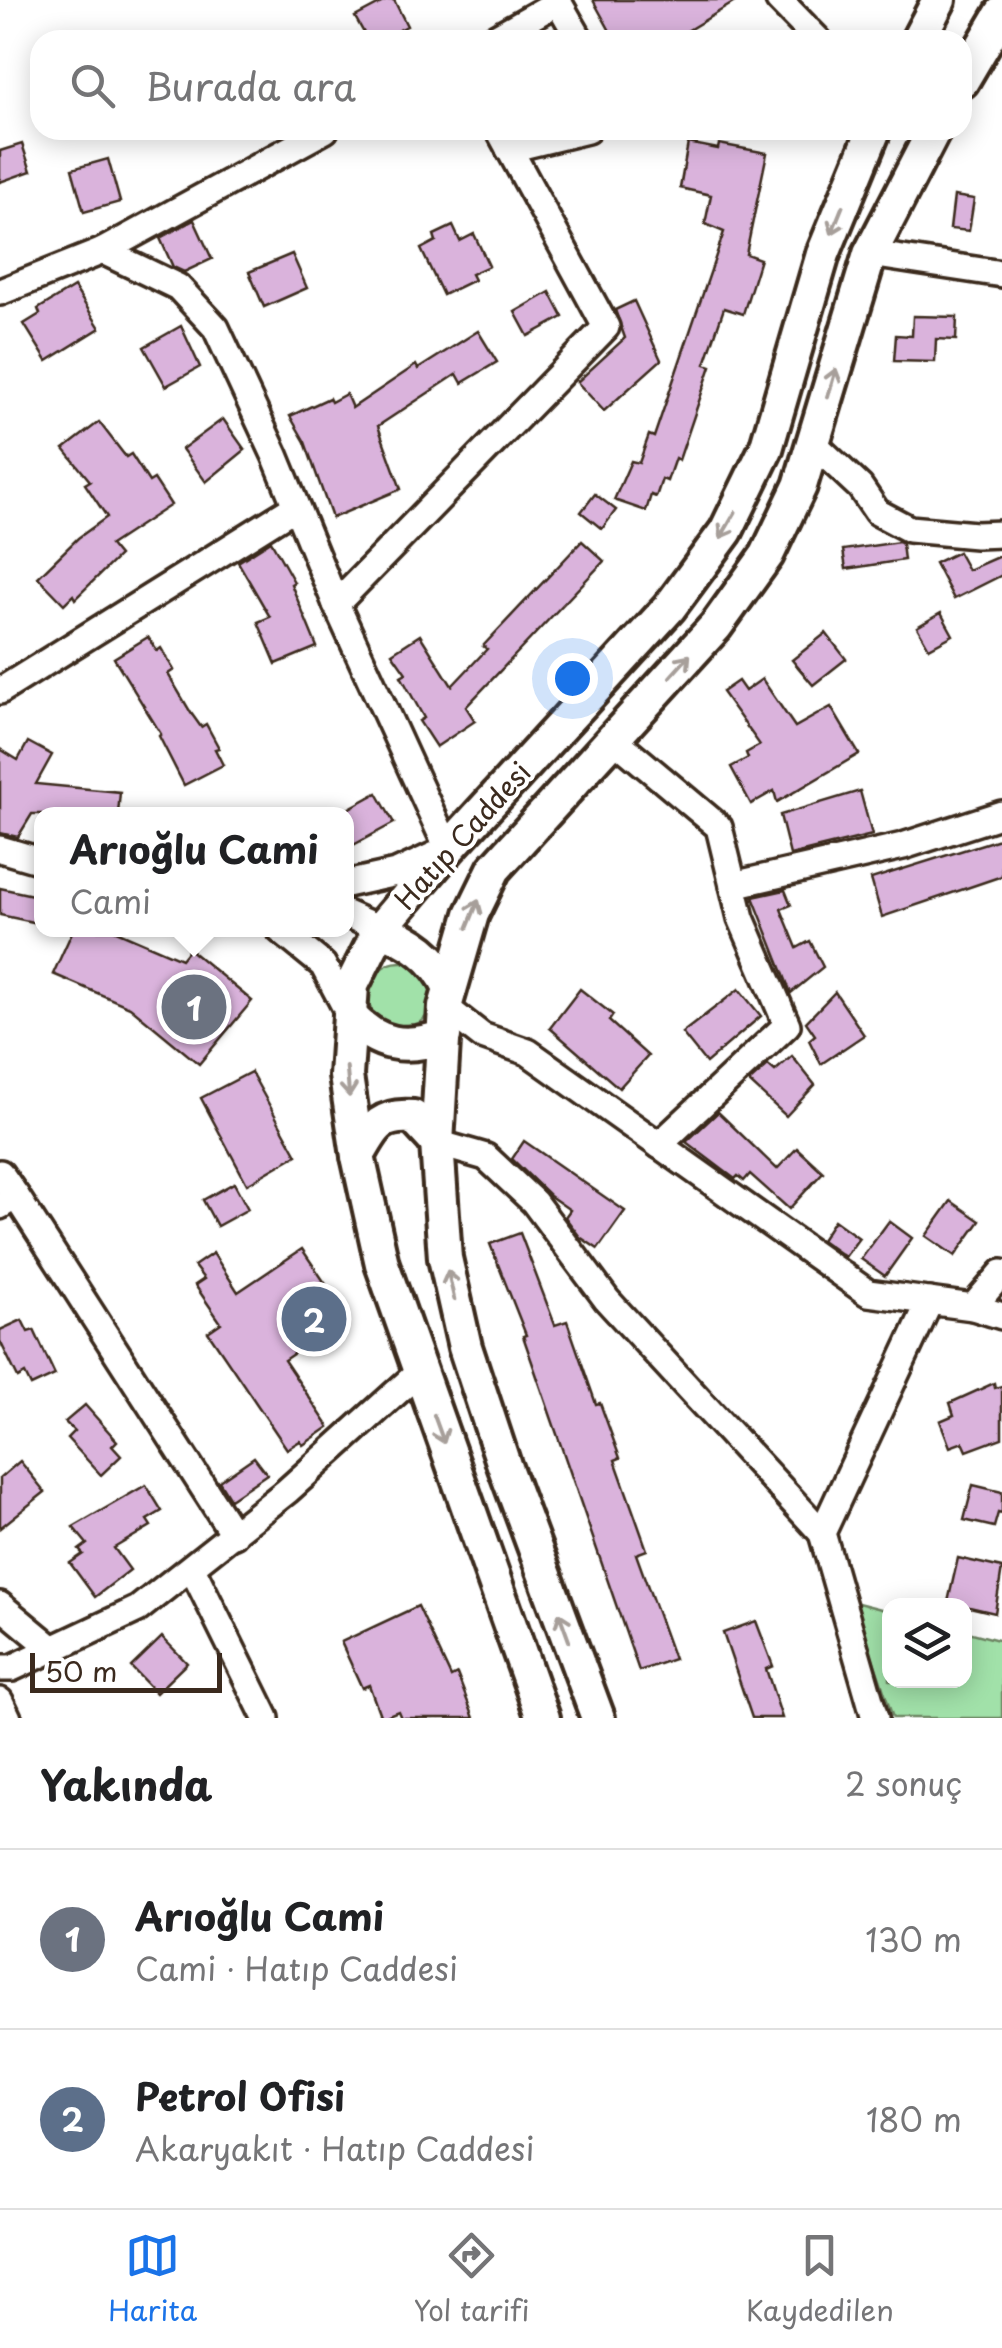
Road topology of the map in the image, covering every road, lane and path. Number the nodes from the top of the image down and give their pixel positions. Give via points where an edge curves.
1 (779, 0) edge
2 (939, 0) edge
3 (558, 1) edge
4 (1002, 13) edge
5 (508, 30) edge
6 (574, 30) edge
7 (808, 30) edge
8 (923, 30) edge
9 (972, 65) edge
10 (306, 140) edge
11 (505, 140) edge
12 (870, 140) edge
13 (929, 140) edge
14 (103, 251) junction
15 (870, 254) junction
16 (1002, 274) edge
17 (0, 292) edge
18 (814, 444) junction
19 (295, 507) junction
20 (1002, 534) edge
21 (336, 604) junction
22 (0, 691) edge
23 (614, 739) junction
24 (1002, 814) edge
25 (0, 849) edge
26 (448, 849) junction
27 (34, 859) edge
28 (354, 882) edge
29 (733, 885) junction
30 (354, 917) edge
31 (380, 928) junction
32 (289, 937) edge
33 (447, 1010) junction
34 (350, 1016) junction
35 (437, 1143) junction
36 (659, 1145) junction
37 (358, 1156) junction
38 (0, 1172) edge
39 (8, 1201) edge
40 (1002, 1273) edge
41 (930, 1301) junction
42 (973, 1306) junction
43 (1002, 1316) edge
44 (418, 1373) junction
45 (822, 1533) junction
46 (234, 1535) junction
47 (192, 1568) junction
48 (0, 1605) edge
49 (53, 1649) junction
50 (0, 1668) edge
51 (0, 1701) edge
52 (8, 1718) edge
53 (266, 1718) edge
54 (543, 1718) edge
55 (598, 1718) edge
56 (876, 1718) edge

1 - 7 street
2 - 8 main road
3 - 5 street
3 - 6 street
4 - 9 main road
10 - 14 street
11 - 21 street via 606,327
12 -> 26 main road, Hatıp Caddesi via 823,254 766,448 726,531 669,608
13 - 15 main road, Hatıp Caddesi
14 - 17 street
14 - 19 street via 178,287 216,328
15 - 16 street
18 -> 15 main road, Hatıp Caddesi
18 - 20 street via 877,512 909,529
23 -> 18 main road, Hatıp Caddesi via 716,626 767,555
19 - 21 street
19 - 22 street
21 - 26 street
23 - 29 street via 719,827
33 -> 23 main road, Hatıp Caddesi via 472,914 494,869
24 - 29 street via 903,846
25 - 27 street
26 - 28 street via 396,873
26 - 31 main road, Hatıp Caddesi
29 - 36 street via 787,1024
30 - 31 street
31 - 33 main road via 437,962
31 - 34 main road, Hatıp Caddesi via 352,985
32 - 34 street via 324,965
33 - 34 main road via 418,1044 378,1040
33 - 35 main road, Hatıp Caddesi
33 - 36 street via 482,1036 528,1052
34 -> 37 main road, Hatıp Caddesi via 346,1076
35 - 37 main road via 413,1118 393,1116 374,1127
35 - 45 street via 486,1156 534,1202 607,1300
55 -> 35 main road, Hatıp Caddesi via 465,1347 445,1258
36 - 41 street via 868,1293
37 - 44 main road, Hatıp Caddesi via 382,1264
38 - 39 street
39 - 46 street
40 - 42 street
41 - 42 street
41 - 45 street
42 - 43 street
44 - 46 street
44 -> 54 main road, Hatıp Caddesi
45 - 56 street
46 - 47 street
47 - 49 street via 138,1609
47 - 53 street
48 - 49 street
49 - 50 street
51 - 52 street

